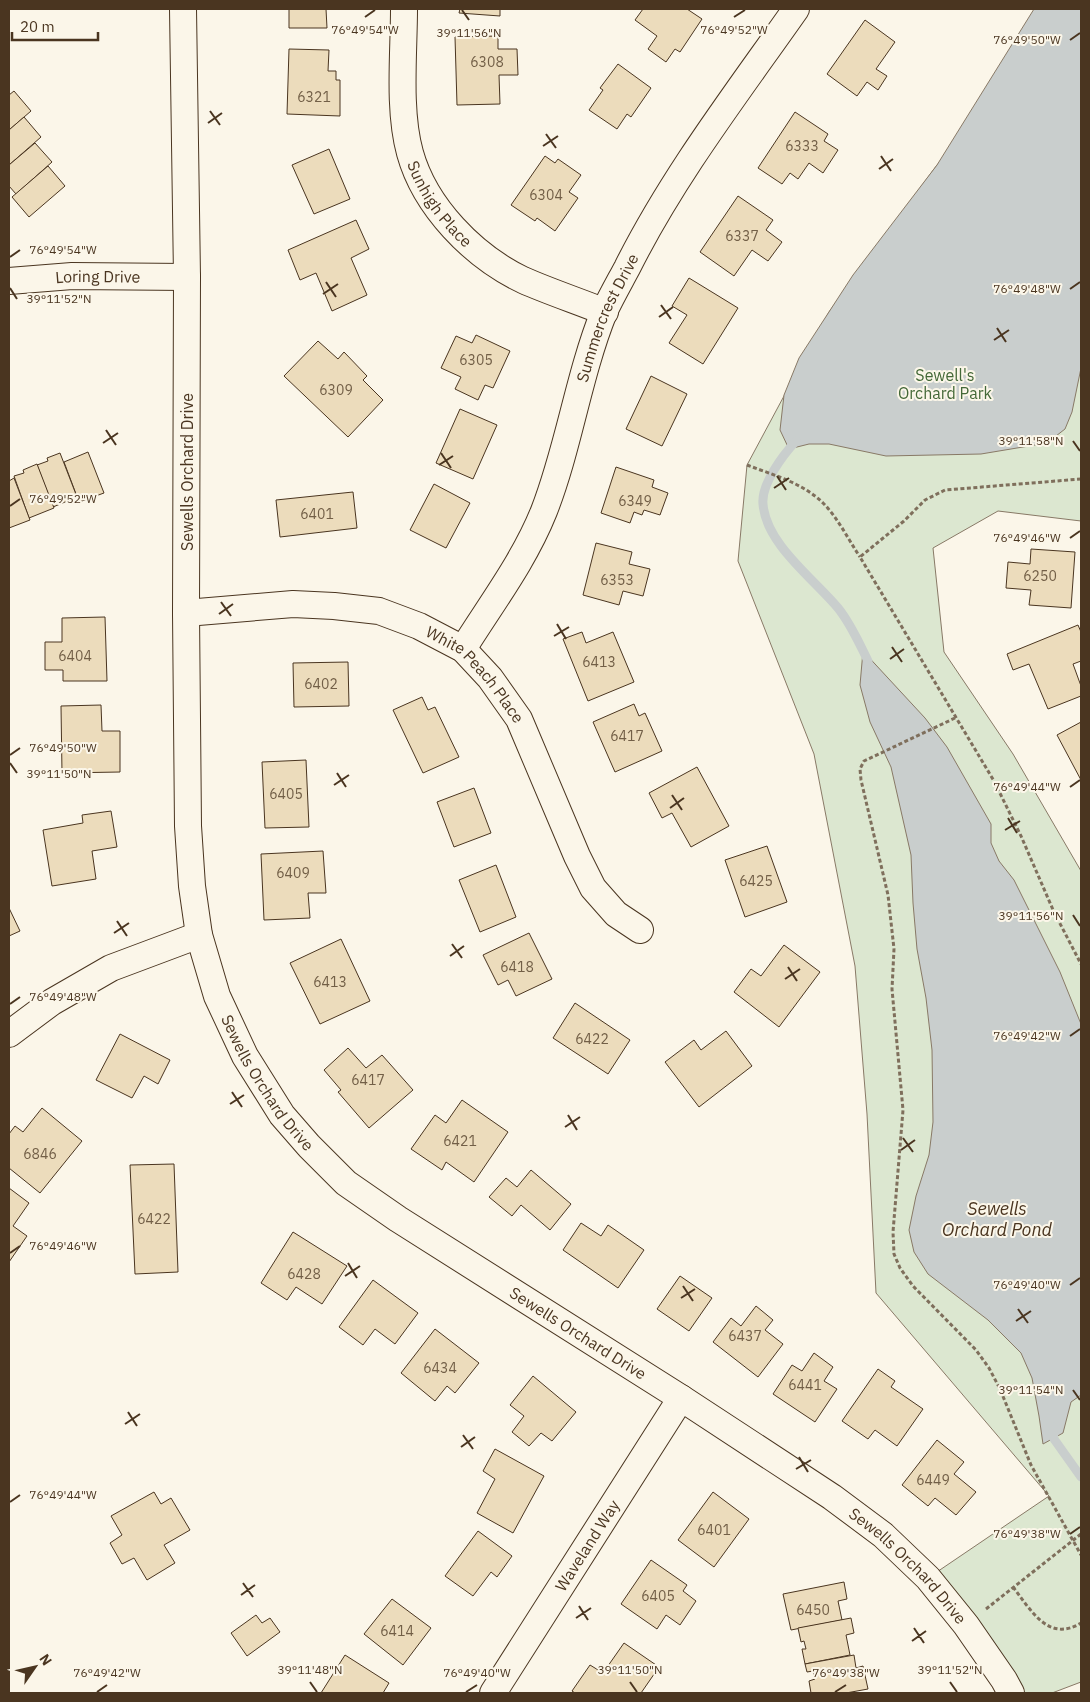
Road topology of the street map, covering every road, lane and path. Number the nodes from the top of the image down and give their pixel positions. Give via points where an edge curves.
1 (183, 9) edge
2 (404, 9) edge
3 (796, 9) edge
4 (187, 277) junction
5 (9, 281) edge
6 (605, 312) junction
7 (747, 465) dead end
8 (1081, 479) edge
9 (860, 557) junction
10 (186, 613) junction
11 (463, 648) junction
12 (955, 718) junction
13 (640, 930) dead end
14 (199, 935) junction
15 (1081, 964) edge
16 (9, 1034) edge
17 (681, 1398) junction
18 (1081, 1534) edge
19 (1072, 1541) junction
20 (1081, 1555) edge
21 (1013, 1587) junction
22 (1081, 1623) edge
23 (966, 1624) junction
24 (493, 1693) edge
25 (1011, 1693) edge

1 - 4 street, Sewells Orchard Drive
2 - 6 street, Sunhigh Place via 404,112 410,152 420,180 440,212 460,236 522,279
3 - 6 street, Summercrest Drive via 680,176 646,231
4 - 5 street, Loring Drive via 72,276
4 - 10 street, Sewells Orchard Drive
6 - 11 street, Summercrest Drive via 543,512 522,556
7 - 9 path via 790,482 822,502
8 - 9 path via 945,490 925,500
9 - 12 path
10 - 11 street, White Peach Place via 293,604 379,611
10 - 14 street, Sewells Orchard Drive via 188,826
11 - 13 street, White Peach Place via 490,678 519,719 593,888 616,914
12 - 15 path via 994,781
12 - 19 path via 864,761 860,769 888,895 894,949 892,989 903,1110 892,1232 894,1254 913,1286 976,1350 989,1368 1031,1465
14 - 16 street via 111,968 52,1002
14 - 17 street, Sewells Orchard Drive via 217,996 245,1056 282,1115 346,1183
17 - 23 street, Sewells Orchard Drive via 832,1497 883,1535 928,1578
17 - 24 street, Waveland Way
18 - 19 path
19 - 20 path
19 - 21 path
21 - 22 path via 1048,1627 1062,1630
21 - 23 path
23 - 25 street, Sewells Orchard Drive

